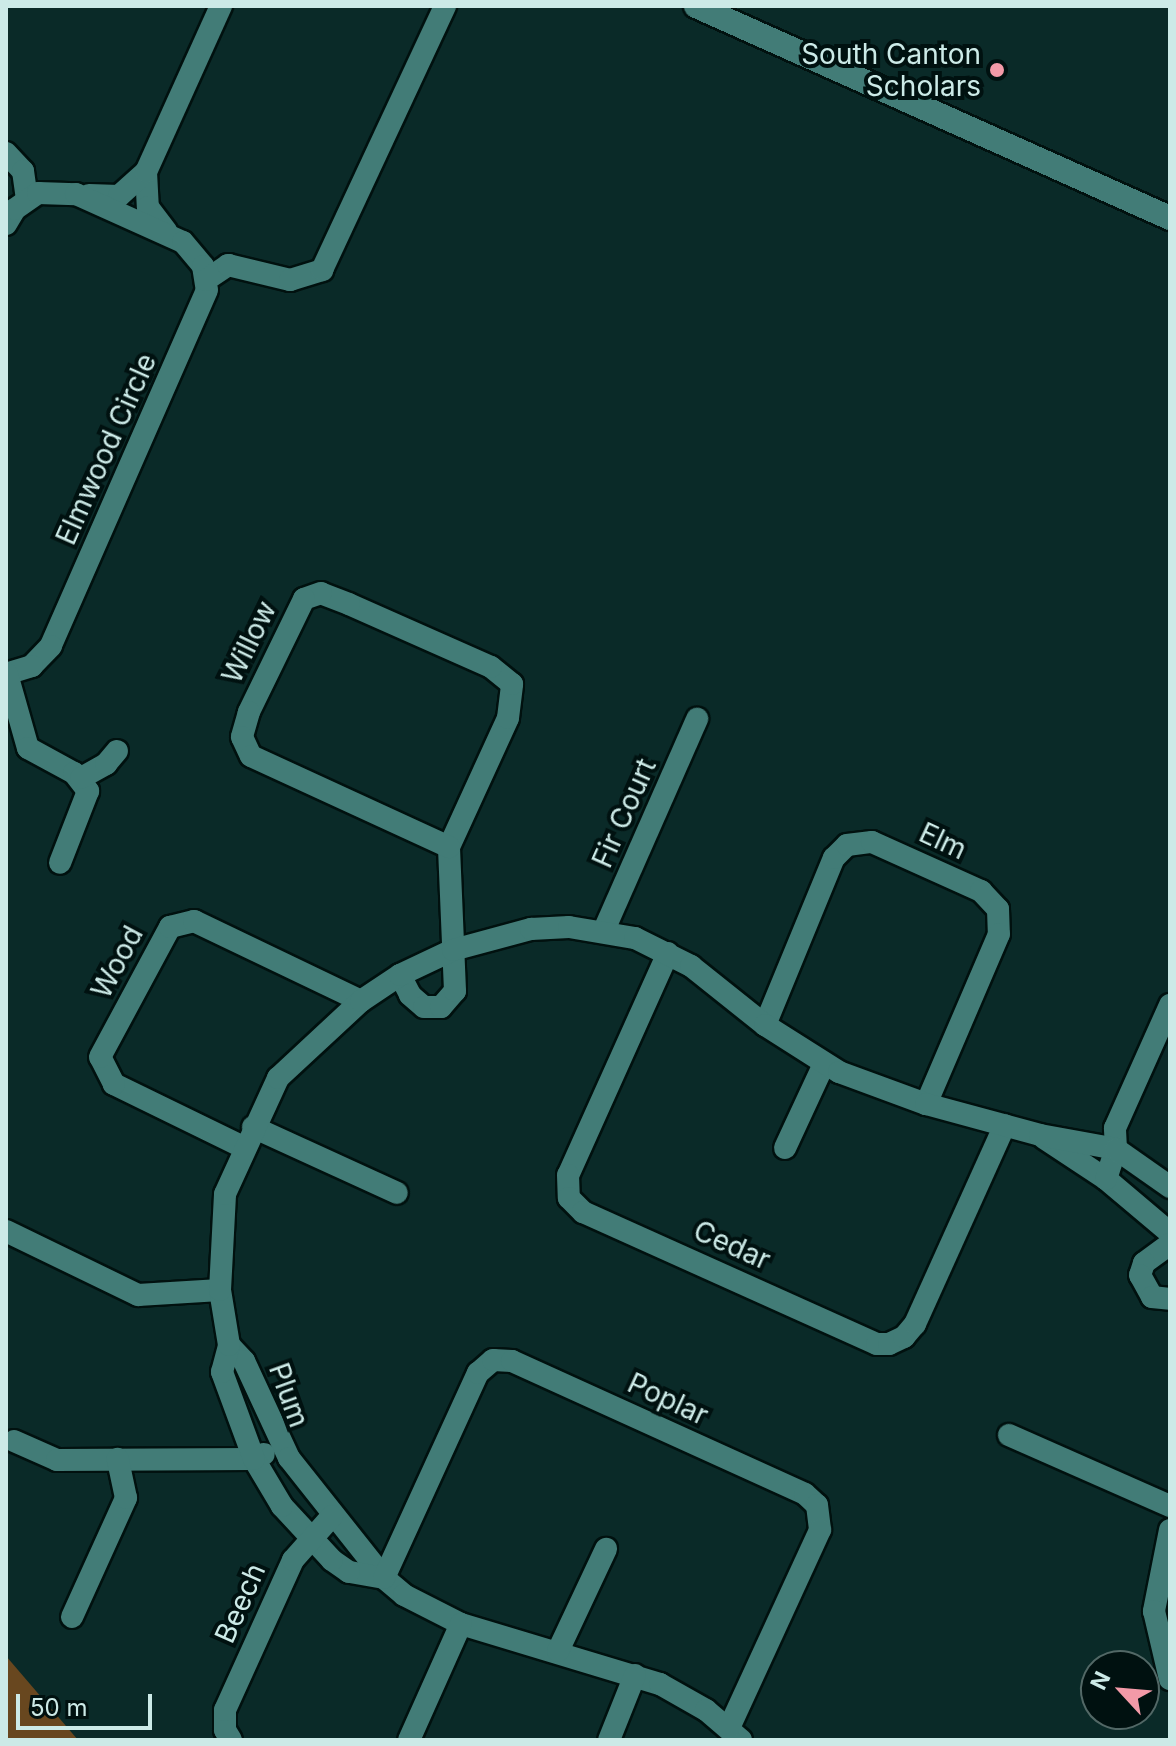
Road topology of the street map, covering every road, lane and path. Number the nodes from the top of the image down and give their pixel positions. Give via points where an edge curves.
1 (221, 6) edge
2 (445, 6) edge
3 (696, 6) edge
4 (6, 153) edge
5 (146, 172) junction
6 (76, 194) junction
7 (27, 199) junction
8 (1170, 218) edge
9 (6, 224) edge
10 (170, 235) junction
11 (206, 280) junction
12 (6, 674) edge
13 (697, 719) dead end
14 (117, 751) dead end
15 (81, 778) junction
16 (449, 847) junction
17 (60, 863) dead end
18 (604, 930) junction
19 (453, 950) junction
20 (668, 953) junction
21 (400, 975) junction
22 (361, 1001) junction
23 (1170, 1005) edge
24 (765, 1025) junction
25 (824, 1064) junction
26 (926, 1104) junction
27 (1005, 1125) junction
28 (1040, 1135) junction
29 (248, 1137) junction
30 (785, 1148) dead end
31 (1116, 1149) junction
32 (1106, 1179) junction
33 (1170, 1187) edge
34 (397, 1193) dead end
35 (6, 1231) edge
36 (1170, 1233) edge
37 (1170, 1244) edge
38 (220, 1290) junction
39 (1170, 1299) edge
40 (229, 1345) junction
41 (1009, 1435) dead end
42 (14, 1441) dead end
43 (281, 1445) junction
44 (118, 1459) junction
45 (254, 1459) junction
46 (1170, 1506) edge
47 (332, 1516) junction
48 (1170, 1530) edge
49 (310, 1539) junction
50 (606, 1549) dead end
51 (384, 1578) junction
52 (72, 1617) dead end
53 (461, 1624) junction
54 (558, 1651) junction
55 (635, 1675) junction
56 (1170, 1679) edge
57 (735, 1734) edge
58 (231, 1740) edge
59 (409, 1740) edge
60 (609, 1740) edge

1 - 5 street
2 - 11 street via 322,270 290,280 228,265
3 - 8 main road
4 - 7 street via 23,171
5 - 6 street via 119,196
5 - 10 street via 148,207
6 - 7 street via 47,191
6 - 10 street
7 - 9 street
10 - 11 street via 194,251
11 - 12 street, Elmwood Circle via 204,303 51,646 32,666
12 - 15 street via 28,748
13 - 18 street, Fir Court
14 - 15 street
15 - 17 street via 87,802
16 - 16 street, Willow via 508,718 512,684 491,667 349,604 321,593 304,599 249,712 242,737 251,756
16 - 19 street, Willow
18 - 19 street via 531,929
18 - 20 street
19 - 21 street
19 - 21 street, Willow via 455,991 441,1007 424,1007
20 - 24 street via 712,980
20 - 27 street, Cedar via 568,1175 569,1198 583,1212 877,1344 889,1344 915,1324
21 - 22 street
22 - 29 street via 278,1078
22 - 29 street, Wood via 194,921 170,927 100,1057 114,1084
23 - 31 street via 1115,1128
24 - 25 street
24 - 26 street, Elm via 831,865 847,845 872,842 981,891 998,909 999,934
25 - 26 street
25 - 30 street
26 - 27 street
27 - 28 street
28 - 31 street
28 - 32 street
29 - 34 street
29 - 38 street via 225,1194
31 - 32 street
31 - 33 street
32 - 36 street
35 - 38 street via 138,1295
37 - 39 street via 1151,1256 1140,1275 1152,1297
38 - 40 street
40 - 43 street, Plum via 244,1361
40 - 45 street via 222,1372
41 - 46 street
42 - 44 street via 57,1460
43 - 45 street, Plum
43 - 47 street
44 - 45 street
44 - 52 street via 126,1498
45 - 49 street
47 - 49 street, Beech
47 - 51 street
48 - 56 street via 1154,1611
49 - 51 street via 349,1572
49 - 58 street, Beech via 293,1560 225,1710
50 - 54 street
51 - 53 street via 421,1606
51 - 57 street, Poplar via 478,1373 493,1360 512,1361 805,1494 817,1505 820,1530
53 - 54 street
53 - 59 street
54 - 55 street
55 - 57 street via 687,1698
55 - 60 street

